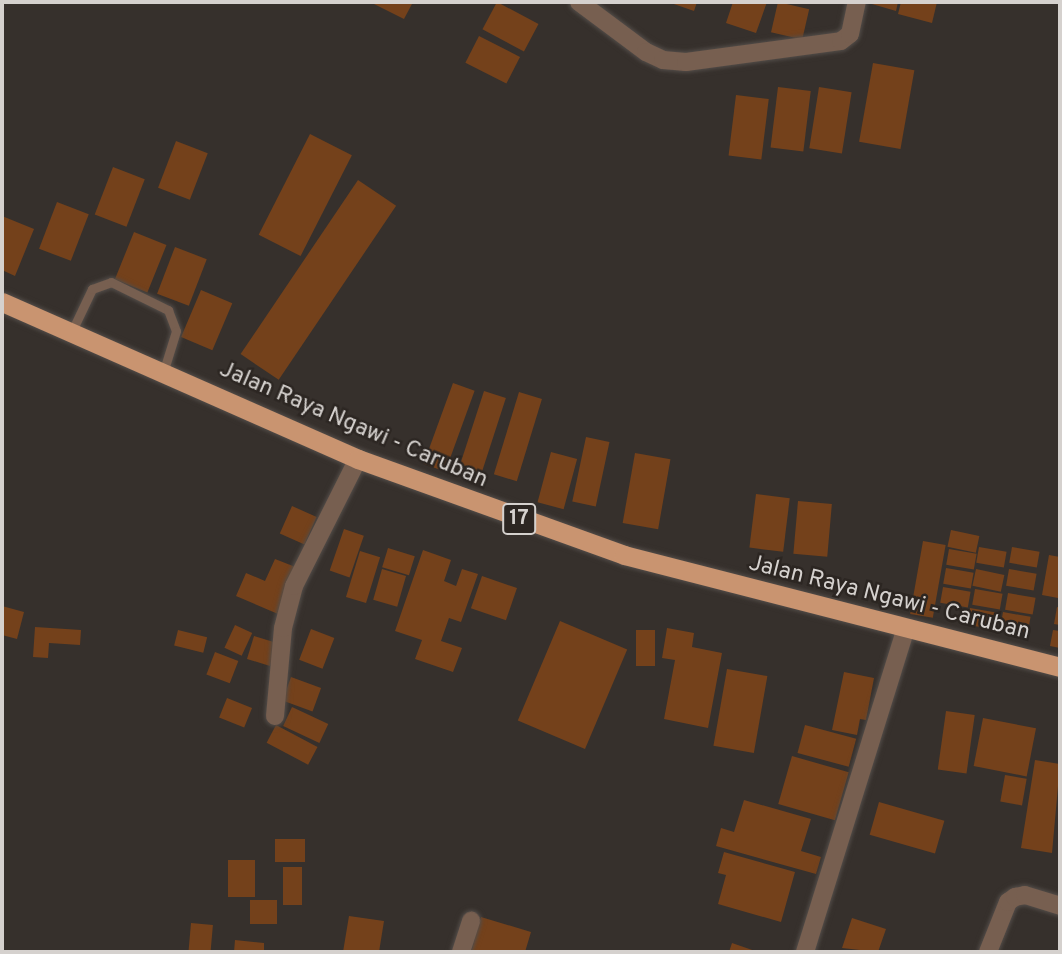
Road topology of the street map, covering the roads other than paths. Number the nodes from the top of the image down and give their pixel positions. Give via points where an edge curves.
1 (579, 2) edge
2 (857, 2) edge
3 (2, 302) edge
4 (71, 333) junction
5 (163, 373) junction
6 (358, 459) junction
7 (906, 628) junction
8 (1060, 667) edge
9 (275, 716) dead end
10 (1060, 906) edge
11 (471, 921) dead end
12 (461, 952) edge
13 (805, 952) edge
14 (988, 952) edge

1 - 2 street via 646,52 663,60 686,62 841,41 850,34
3 - 4 highway, Jalan Raya Ngawi - Caruban / 17
4 - 5 highway, Jalan Raya Ngawi - Caruban / 17
4 - 5 lane via 92,289 111,282 168,310 176,331
5 - 6 highway, Jalan Raya Ngawi - Caruban / 17
6 - 7 highway, Jalan Raya Ngawi - Caruban / 17 via 624,555
6 - 9 street via 294,586 283,628
7 - 8 highway, Jalan Raya Ngawi - Caruban / 17
7 - 13 street
10 - 14 street via 1025,895 1014,897
11 - 12 street

